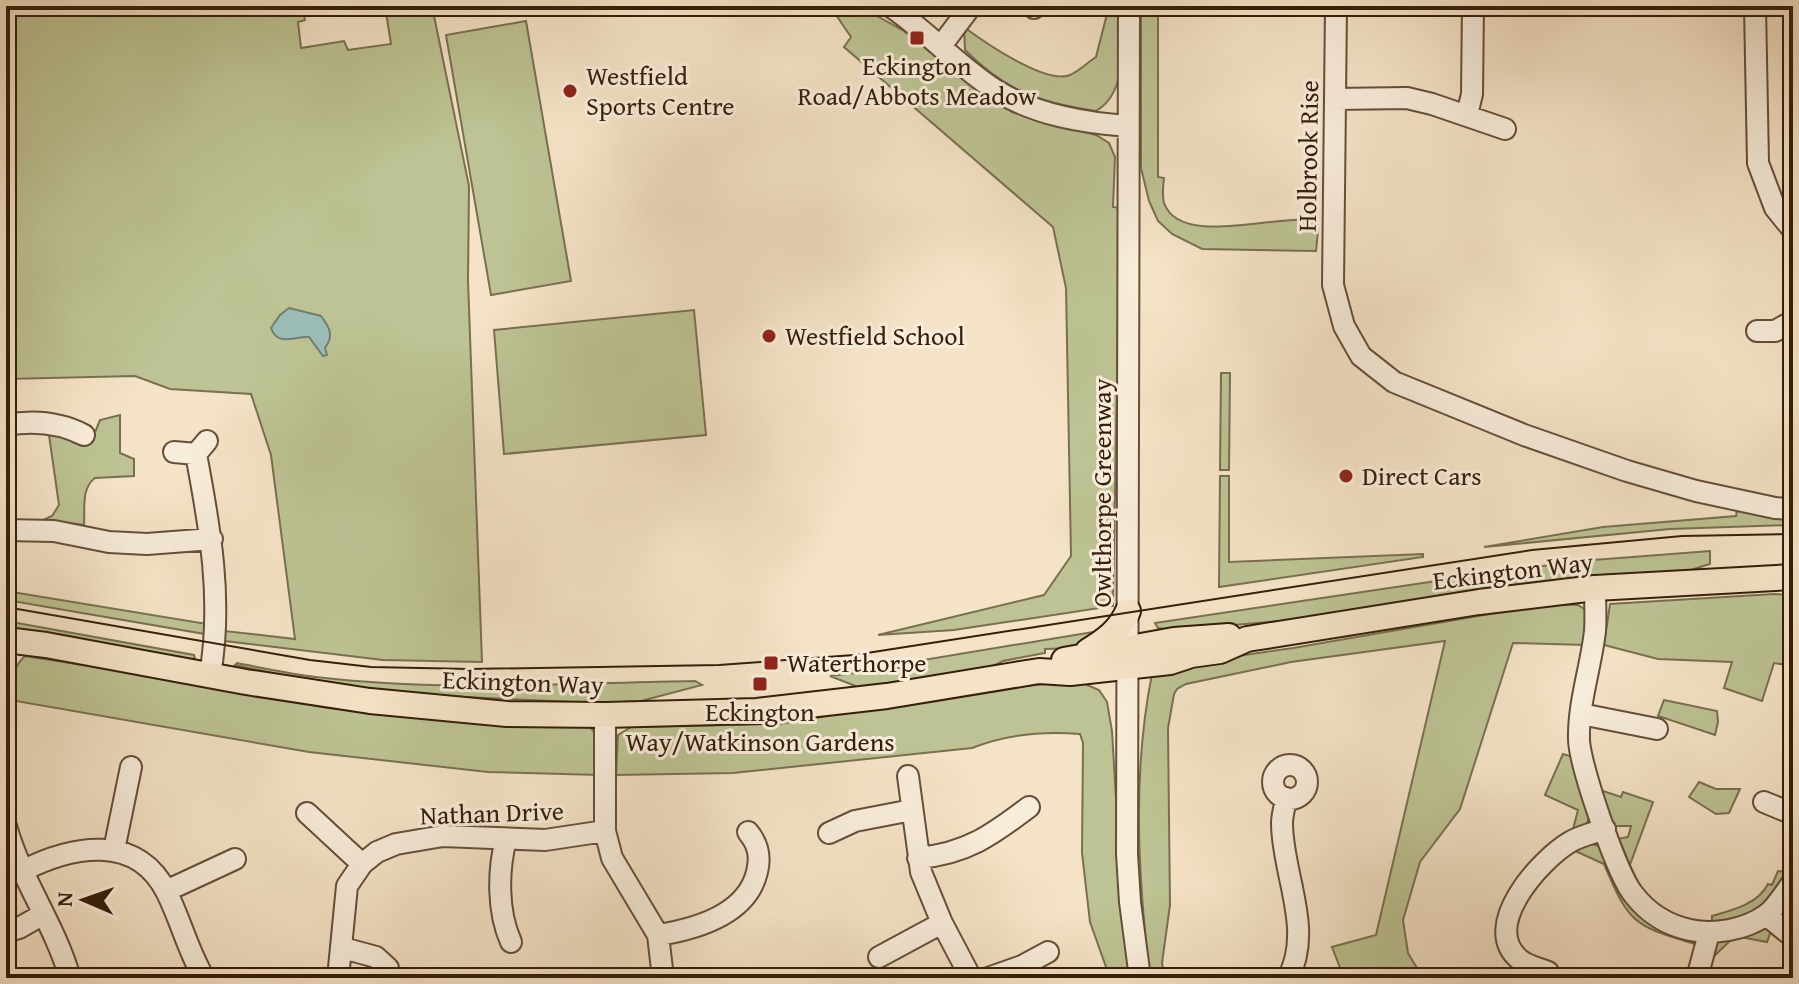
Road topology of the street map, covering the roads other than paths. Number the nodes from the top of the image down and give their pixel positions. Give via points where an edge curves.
1 (890, 6) edge
2 (971, 6) edge
3 (1129, 6) edge
4 (1336, 6) edge
5 (1473, 6) edge
6 (1755, 6) edge
7 (941, 46) junction
8 (1335, 99) junction
9 (1467, 115) junction
10 (1128, 126) junction
11 (1505, 129) dead end
12 (1793, 230) edge
13 (1793, 321) edge
14 (1757, 331) dead end
15 (6, 425) edge
16 (84, 435) dead end
17 (174, 452) dead end
18 (1793, 509) edge
19 (6, 530) edge
20 (212, 539) junction
21 (1792, 578) edge
22 (1595, 588) junction
23 (1247, 639) junction
24 (6, 640) edge
25 (1131, 641) junction
26 (1079, 657) junction
27 (1039, 671) junction
28 (210, 675) junction
29 (1581, 714) junction
30 (605, 715) junction
31 (1657, 729) dead end
32 (131, 767) dead end
33 (908, 776) dead end
34 (1286, 798) dead end
35 (1764, 802) dead end
36 (1029, 807) dead end
37 (912, 810) junction
38 (307, 813) dead end
39 (1793, 814) edge
40 (6, 826) edge
41 (1605, 829) junction
42 (605, 831) junction
43 (748, 832) dead end
44 (829, 833) dead end
45 (506, 839) junction
46 (114, 850) junction
47 (918, 858) junction
48 (235, 859) dead end
49 (362, 864) junction
50 (22, 871) junction
51 (1793, 882) edge
52 (166, 891) junction
53 (42, 915) junction
54 (1766, 915) junction
55 (942, 923) junction
56 (6, 932) edge
57 (1709, 933) junction
58 (658, 935) junction
59 (1793, 937) edge
60 (511, 942) dead end
61 (343, 948) junction
62 (1048, 952) dead end
63 (879, 957) dead end
64 (388, 968) dead end
65 (1027, 972) edge
66 (1548, 972) dead end
67 (70, 978) edge
68 (204, 978) edge
69 (338, 978) edge
70 (663, 978) edge
71 (971, 978) edge
72 (988, 978) edge
73 (1140, 978) edge
74 (1288, 978) edge
75 (1697, 978) edge

1 - 7 street
2 - 7 street
3 - 10 street, Owlthorpe Greenway
4 - 8 street, Holbrook Rise
5 - 9 street
6 - 12 street via 1758,163 1775,208
7 - 10 street via 1018,101 1069,119
8 - 9 street via 1407,98
8 - 18 street, Holbrook Rise via 1333,285 1361,356 1394,382 1524,435 1696,491
9 - 11 street
10 - 25 street, Owlthorpe Greenway
13 - 14 street via 1775,331
15 - 16 street via 39,422
17 - 20 street via 202,447
19 - 20 street via 147,544
20 - 28 street via 217,635
21 - 22 main road, Eckington Way
22 - 23 main road, Eckington Way
22 - 29 street via 1595,629
23 - 25 main road, Eckington Way via 1221,635
23 - 25 main road, Eckington Way via 1170,662
24 - 28 main road, Eckington Way
25 - 26 main road, Eckington Way
25 - 26 main road via 1124,621
25 - 27 main road, Eckington Way via 1070,673
25 - 73 street, Owlthorpe Greenway via 1127,854
26 - 27 main road, Eckington Way
27 - 30 main road, Eckington Way via 786,708
28 - 30 main road, Eckington Way via 370,701 507,714
29 - 31 street
29 - 41 street via 1581,752
30 - 42 street
32 - 46 street
33 - 37 street
34 - 74 street via 1282,823 1299,937
35 - 39 street
36 - 47 street via 1012,828 968,848
37 - 44 street via 851,814
37 - 47 street
38 - 49 street
40 - 50 street
41 - 57 street via 1621,873 1647,910 1665,922
41 - 66 street via 1561,849 1521,891 1509,913 1507,937 1513,953
42 - 45 street, Nathan Drive via 545,840
42 - 58 street via 612,858
43 - 58 street via 756,842 758,869 742,900 702,924
45 - 49 street, Nathan Drive via 417,839 377,852
45 - 60 street via 501,890
46 - 50 street via 76,852
46 - 52 street via 144,865
47 - 55 street
48 - 52 street
49 - 61 street via 347,886
50 - 53 street
51 - 54 street
52 - 68 street
53 - 56 street
53 - 67 street
54 - 57 street
54 - 59 street
55 - 63 street via 906,951
55 - 71 street
57 - 75 street
58 - 70 street
61 - 64 street via 376,957
61 - 69 street
62 - 65 street
65 - 72 street

